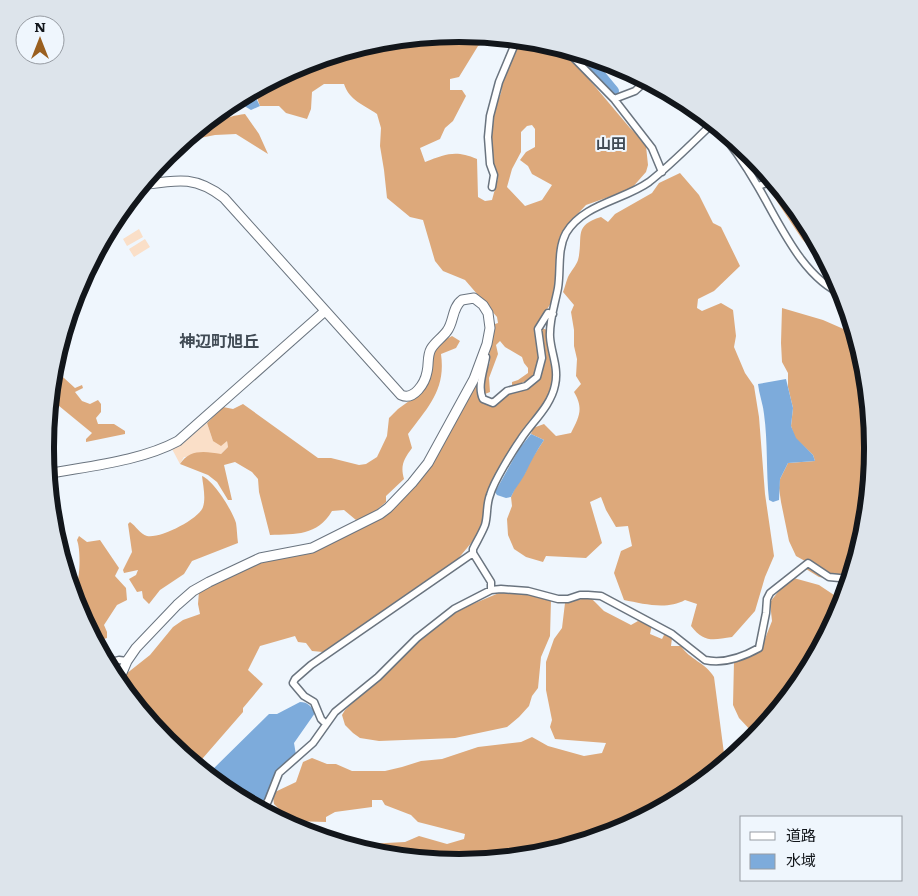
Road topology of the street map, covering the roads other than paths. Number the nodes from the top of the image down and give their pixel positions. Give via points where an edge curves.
1 (514, 46) edge
2 (575, 60) edge
3 (641, 86) edge
4 (614, 99) junction
5 (709, 129) edge
6 (737, 153) edge
7 (662, 172) junction
8 (766, 183) edge
9 (152, 184) edge
10 (758, 186) junction
11 (492, 187) dead end
12 (833, 291) edge
13 (325, 311) junction
14 (553, 314) junction
15 (482, 355) junction
16 (54, 473) edge
17 (473, 553) junction
18 (842, 580) edge
19 (491, 590) junction
20 (114, 661) edge
21 (127, 661) junction
22 (122, 673) edge
23 (325, 723) junction
24 (266, 804) edge

1 - 11 street via 499,82 490,116 488,137 494,176
2 - 4 street
3 - 4 street
4 - 7 street via 652,148
5 - 7 street
6 - 10 street
7 - 14 street via 636,190 598,206 572,224 561,245
8 - 10 street
9 - 13 street via 185,180 217,192
10 - 12 street via 802,259
13 - 15 street via 405,397 413,396 428,373 431,348 446,332 462,300 474,298 488,312 490,328
13 - 16 street via 178,441 144,455
14 - 15 street via 548,313 538,329 542,358 537,377 526,386 507,391 493,403 483,399 481,394 486,357
14 - 17 street via 550,334 556,364 555,385 548,402 520,439 490,493 485,525
15 - 21 street via 474,379 428,463 388,508 312,548 260,558 193,591
17 - 19 street via 491,582
17 - 23 street via 294,679 293,683 314,702
18 - 19 street via 828,577 808,563 770,593 758,648 731,660 711,661 705,660 672,634 601,596 588,594 558,599 528,591
19 - 23 street via 436,622
20 - 21 street
21 - 22 street
23 - 24 street via 306,751 279,772

